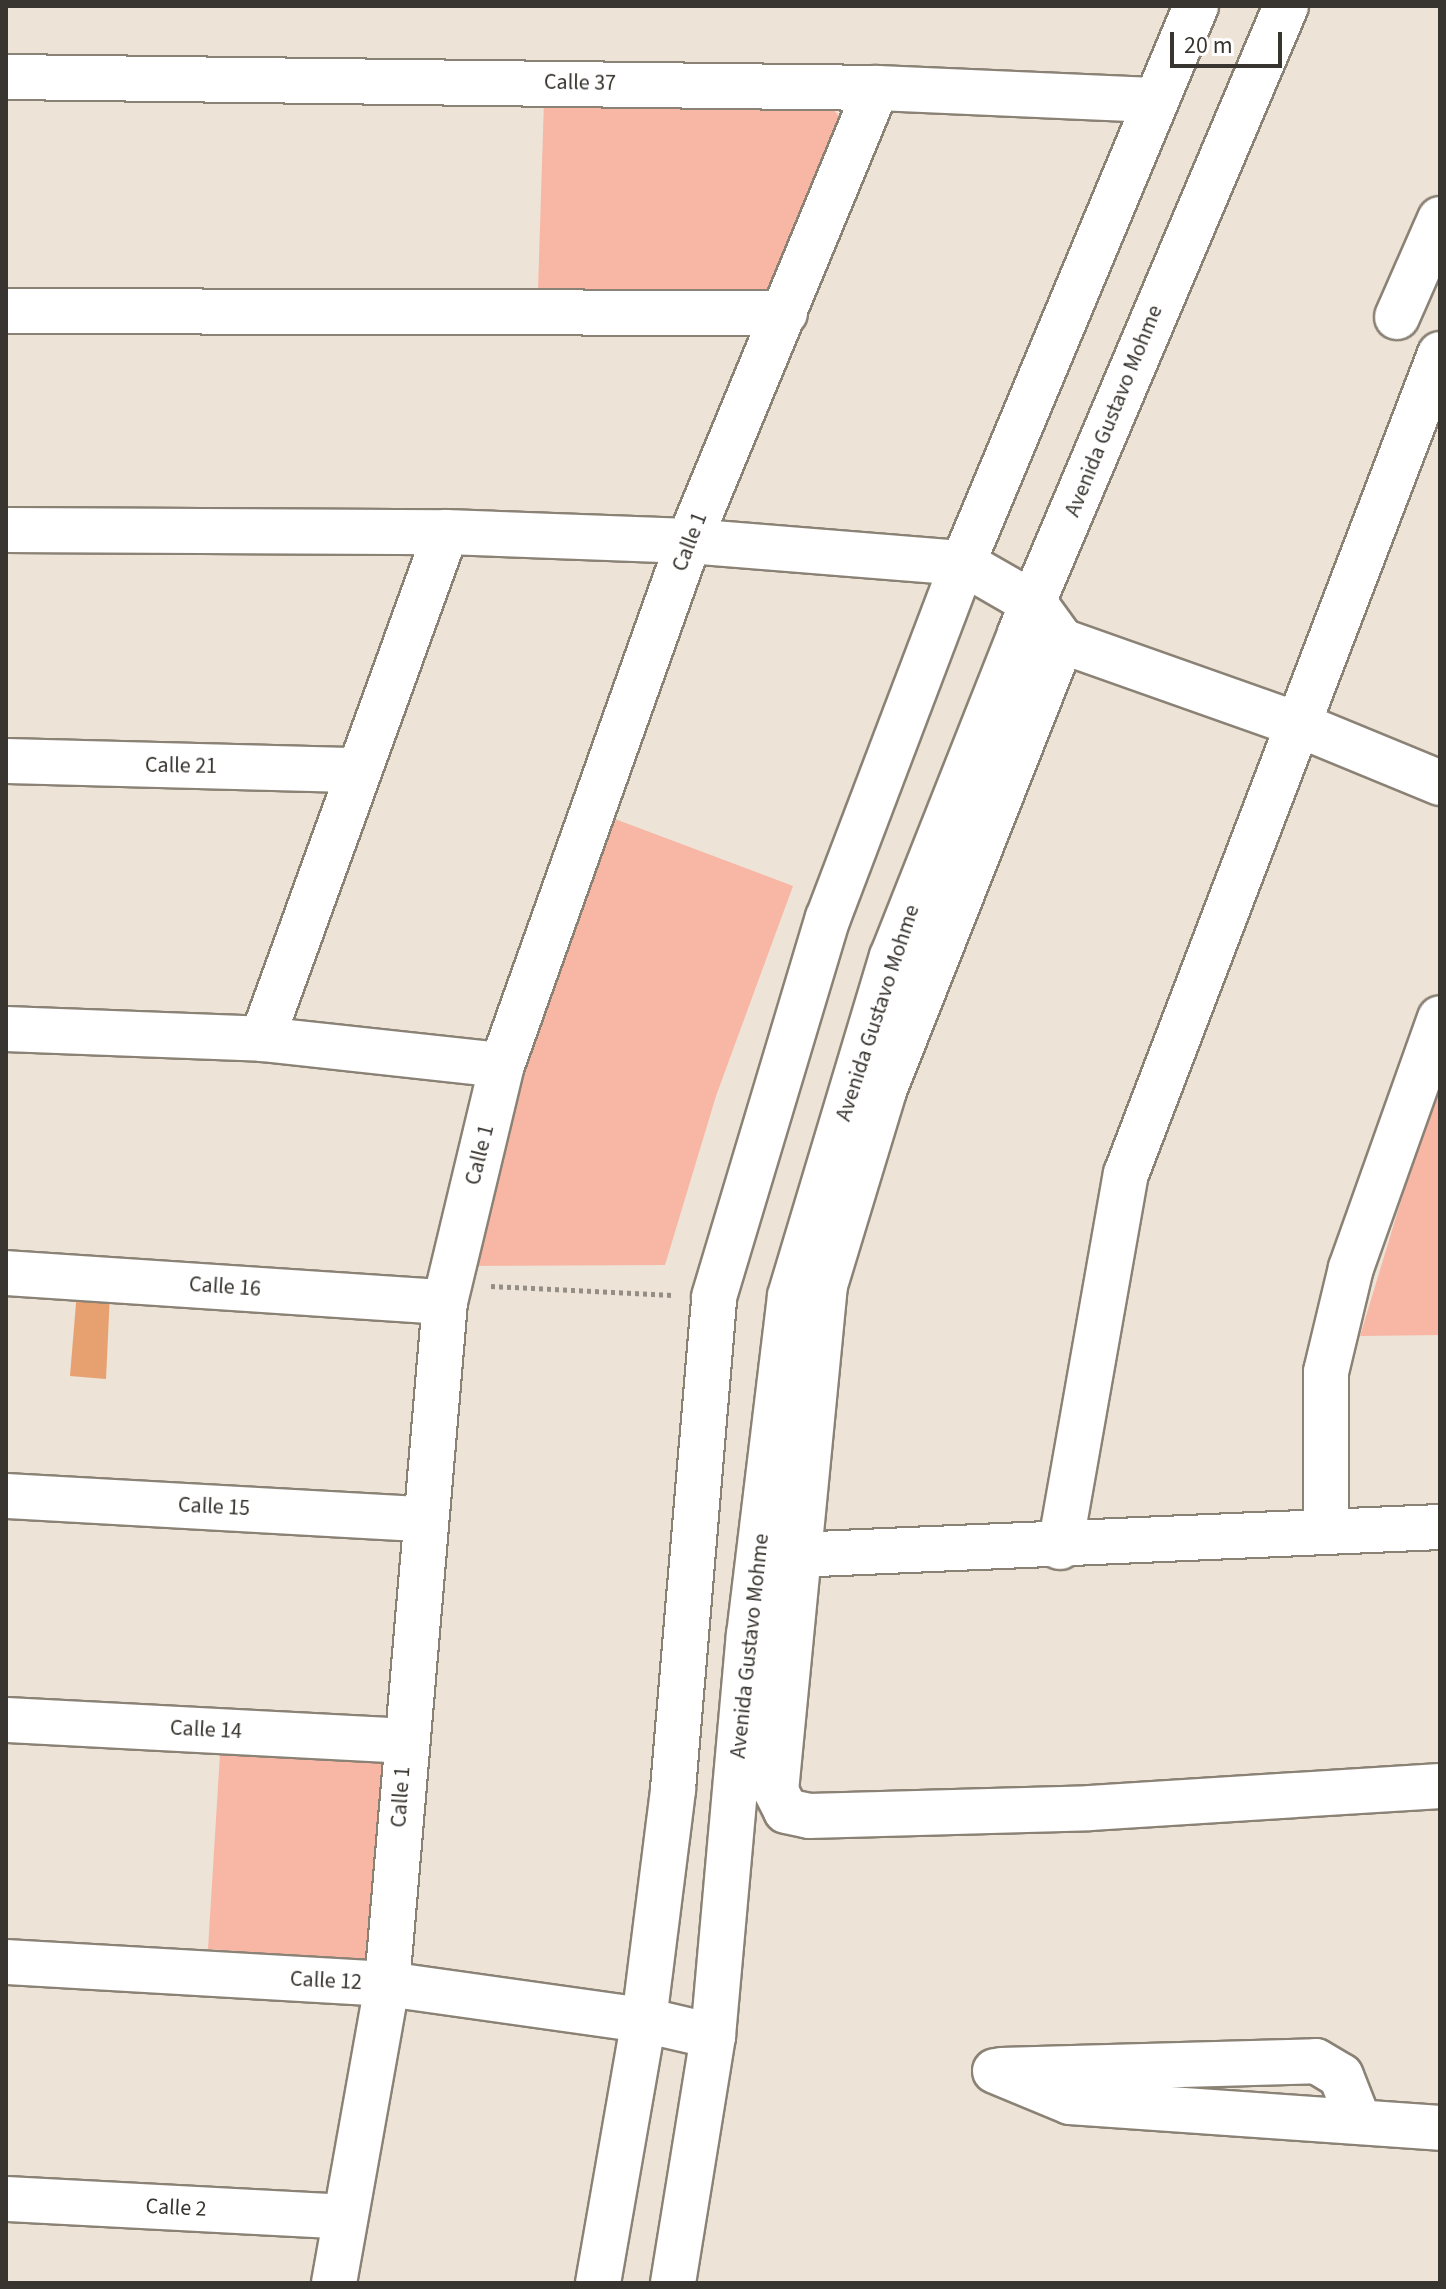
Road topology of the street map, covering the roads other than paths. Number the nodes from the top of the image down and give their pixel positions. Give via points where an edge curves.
1 (1196, 6) edge
2 (1286, 6) edge
3 (6, 77) edge
4 (877, 88) junction
5 (1154, 100) junction
6 (1440, 219) edge
7 (6, 311) edge
8 (785, 313) junction
9 (1397, 317) dead end
10 (1440, 354) edge
11 (6, 530) edge
12 (446, 532) junction
13 (689, 541) junction
14 (963, 563) junction
15 (1036, 605) junction
16 (1062, 641) junction
17 (1297, 724) junction
18 (6, 761) edge
19 (356, 770) junction
20 (1440, 783) edge
21 (1440, 1018) edge
22 (6, 1029) edge
23 (262, 1039) junction
24 (502, 1065) junction
25 (6, 1273) edge
26 (447, 1293) junction
27 (6, 1496) edge
28 (423, 1519) junction
29 (1440, 1527) edge
30 (1326, 1532) junction
31 (1060, 1547) junction
32 (794, 1555) junction
33 (6, 1720) edge
34 (405, 1741) junction
35 (1440, 1786) edge
36 (6, 1962) edge
37 (387, 1984) junction
38 (644, 2020) junction
39 (713, 2036) junction
40 (1359, 2122) junction
41 (1440, 2128) edge
42 (6, 2199) edge
43 (345, 2217) junction
44 (334, 2283) edge
45 (598, 2283) edge
46 (673, 2283) edge

1 - 5 street
2 - 15 street, Avenida Gustavo Mohme
3 - 4 street, Calle 37
4 - 5 street, Calle 37
4 - 8 street, Calle 1
5 - 14 street
6 - 9 street
7 - 8 street
8 - 13 street, Calle 1
10 - 17 street
11 - 12 street
12 - 13 street
12 - 19 street
13 - 14 street
13 - 24 street, Calle 1
14 - 15 street
14 - 38 street via 828,918 714,1297 673,1789
15 - 16 street
15 - 39 street, Avenida Gustavo Mohme via 892,957 790,1296 749,1635
16 - 17 street
16 - 32 street via 884,1091 825,1285
17 - 20 street
17 - 31 street via 1126,1174
18 - 19 street, Calle 21
19 - 23 street
21 - 30 street via 1351,1268 1326,1372
22 - 23 street
23 - 24 street
24 - 26 street, Calle 1
25 - 26 street, Calle 16
26 - 28 street, Calle 1
27 - 28 street, Calle 15
28 - 34 street, Calle 1
29 - 30 street
30 - 31 street
31 - 32 street
32 - 35 street via 776,1791 786,1811 809,1816 1090,1808
33 - 34 street, Calle 14
34 - 37 street, Calle 1
36 - 37 street, Calle 12
37 - 38 street, Calle 12
37 - 43 street, Calle 1
38 - 39 street
38 - 45 street
39 - 46 street, Avenida Gustavo Mohme
40 - 40 street via 1070,2102 995,2071 1316,2061 1341,2076
40 - 41 street
42 - 43 street, Calle 2
43 - 44 street, Calle 1

